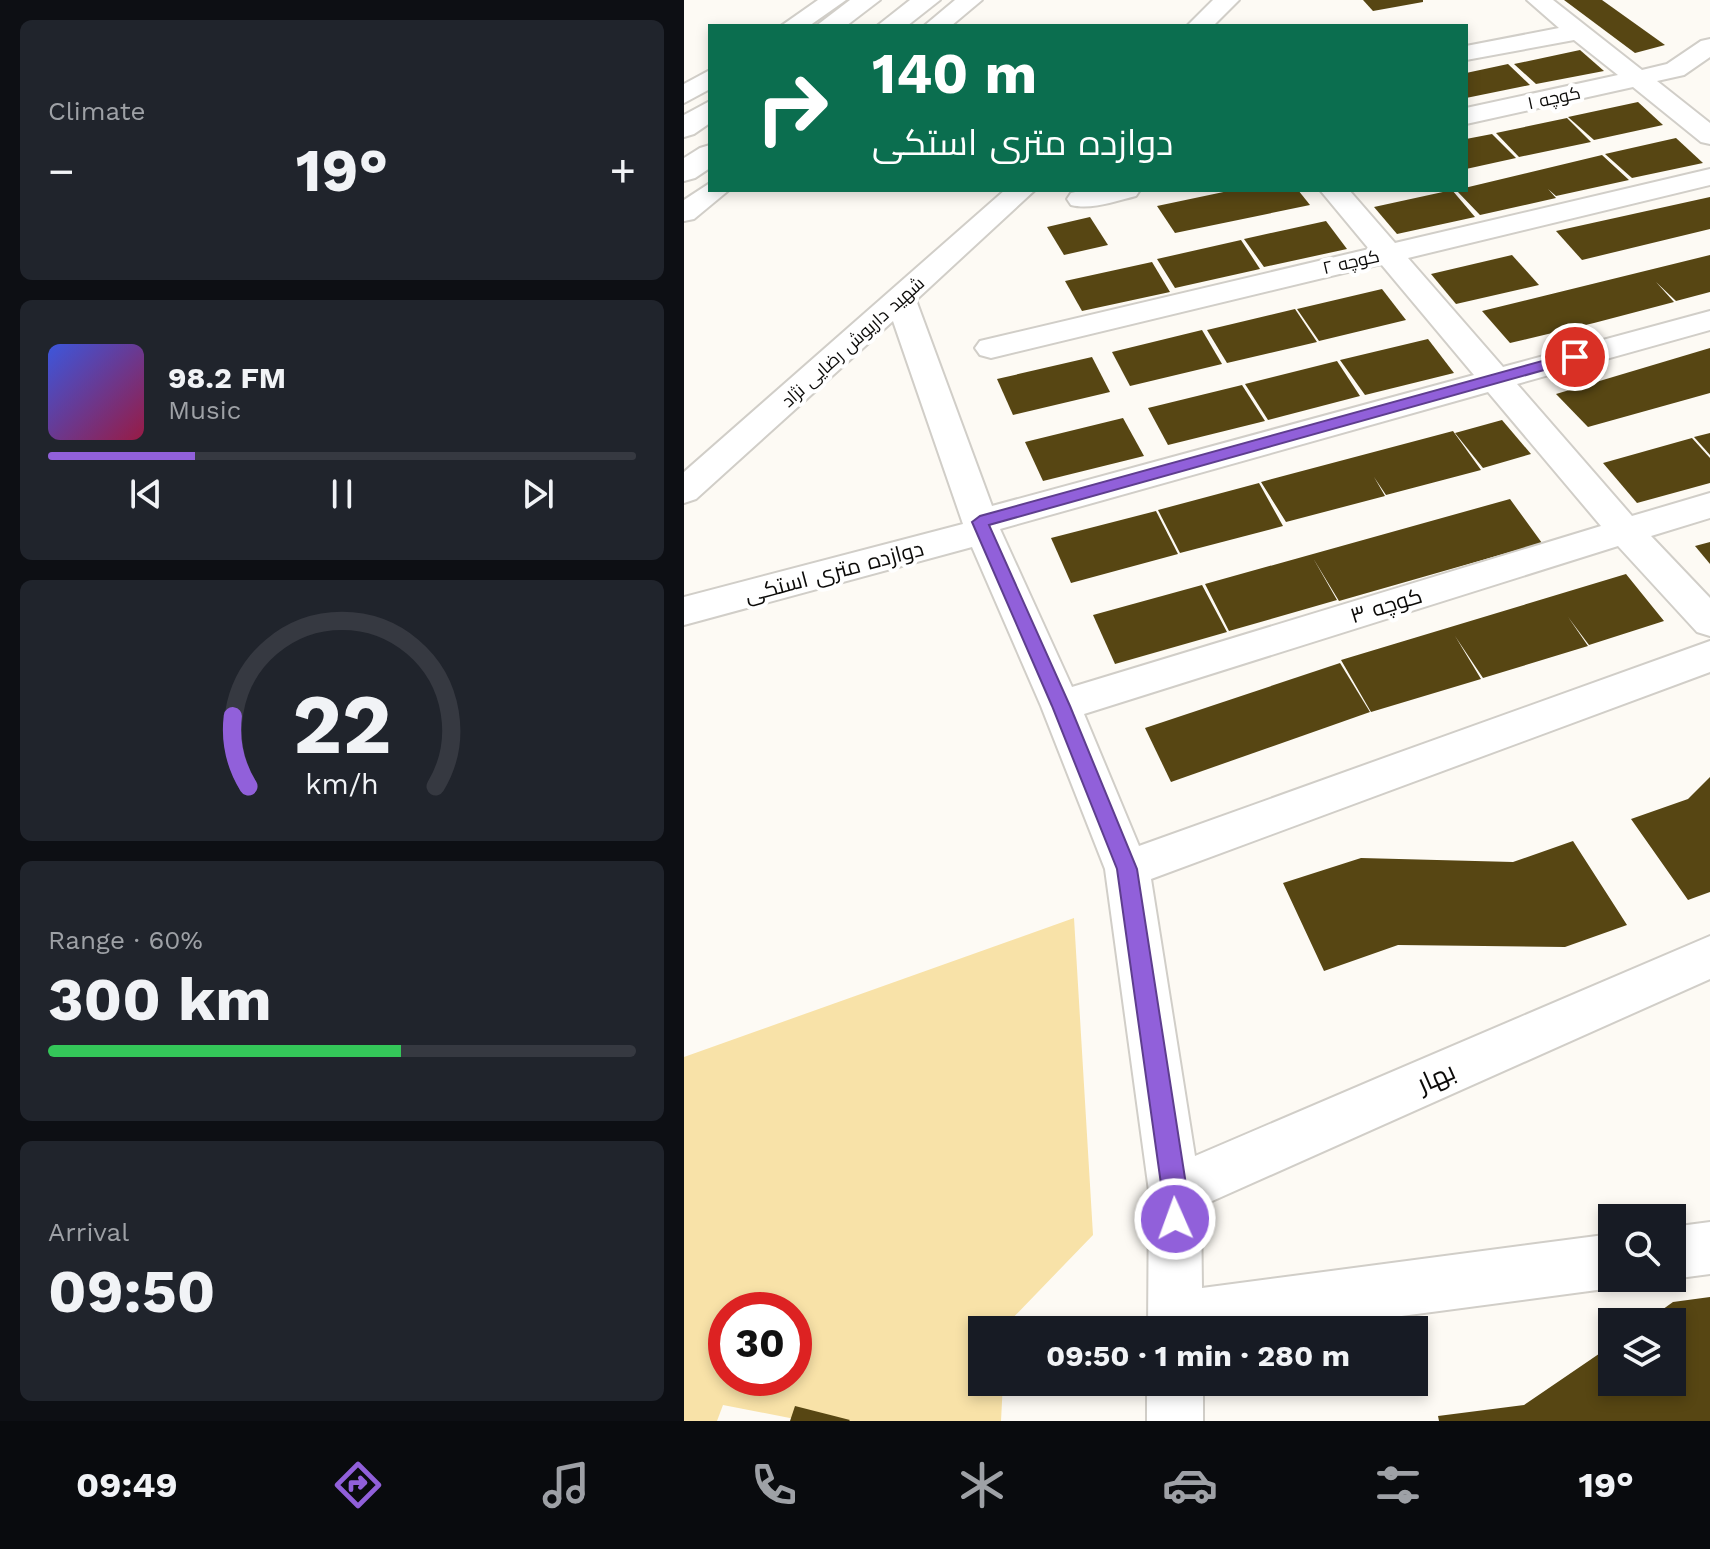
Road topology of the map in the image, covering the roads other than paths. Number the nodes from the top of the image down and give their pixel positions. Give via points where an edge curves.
1 (927, 0) edge
2 (970, 0) edge
3 (1227, 0) edge
4 (1539, 0) edge
5 (846, 8) edge
6 (799, 24) edge
7 (893, 24) edge
8 (939, 24) edge
9 (1201, 24) edge
10 (1581, 31) junction
11 (1710, 46) edge
12 (1468, 53) edge
13 (1642, 79) junction
14 (708, 83) edge
15 (696, 116) edge
16 (1468, 116) edge
17 (1710, 136) edge
18 (708, 155) edge
19 (684, 172) edge
20 (1710, 177) edge
21 (712, 192) edge
22 (1019, 192) edge
23 (1116, 192) edge
24 (1336, 192) edge
25 (1081, 199) dead end
26 (684, 213) edge
27 (1387, 254) junction
28 (901, 300) junction
29 (1710, 320) edge
30 (991, 348) dead end
31 (1493, 379) junction
32 (684, 491) edge
33 (1710, 505) edge
34 (982, 526) junction
35 (1624, 530) junction
36 (684, 611) edge
37 (1710, 622) edge
38 (1710, 656) edge
39 (1061, 706) junction
40 (1127, 869) junction
41 (1703, 960) edge
42 (1175, 1191) junction
43 (1710, 1248) edge
44 (1686, 1251) edge
45 (1598, 1263) edge
46 (1175, 1316) edge
47 (1230, 1316) edge
48 (1175, 1396) edge
49 (1175, 1421) edge

1 - 7 main road
2 - 8 street
3 - 9 street
4 - 10 street
5 - 6 street
10 - 12 street
10 - 13 street
11 - 13 street, کوچه ۱ via 1675,70
13 - 16 street, کوچه ۱
13 - 17 street
14 - 15 street
18 - 19 main road
20 - 27 street, کوچه ۲
21 - 26 street
22 - 28 street, شهید داریوش رضایی نژاد
23 - 25 street
24 - 27 street
27 - 30 street, کوچه ۲
27 - 31 street
28 - 32 street, شهید داریوش رضایی نژاد
28 - 34 street
29 - 31 street, دوازده متری استکی
31 - 34 street, دوازده متری استکی
31 - 35 street
33 - 35 street, کوچه ۳
34 - 36 street, دوازده متری استکی
34 - 39 street
35 - 37 street
35 - 39 street, کوچه ۳
38 - 40 street
39 - 40 street
40 - 42 street
41 - 42 street, بهار
42 - 46 street
43 - 44 street
45 - 47 street
48 - 49 street

